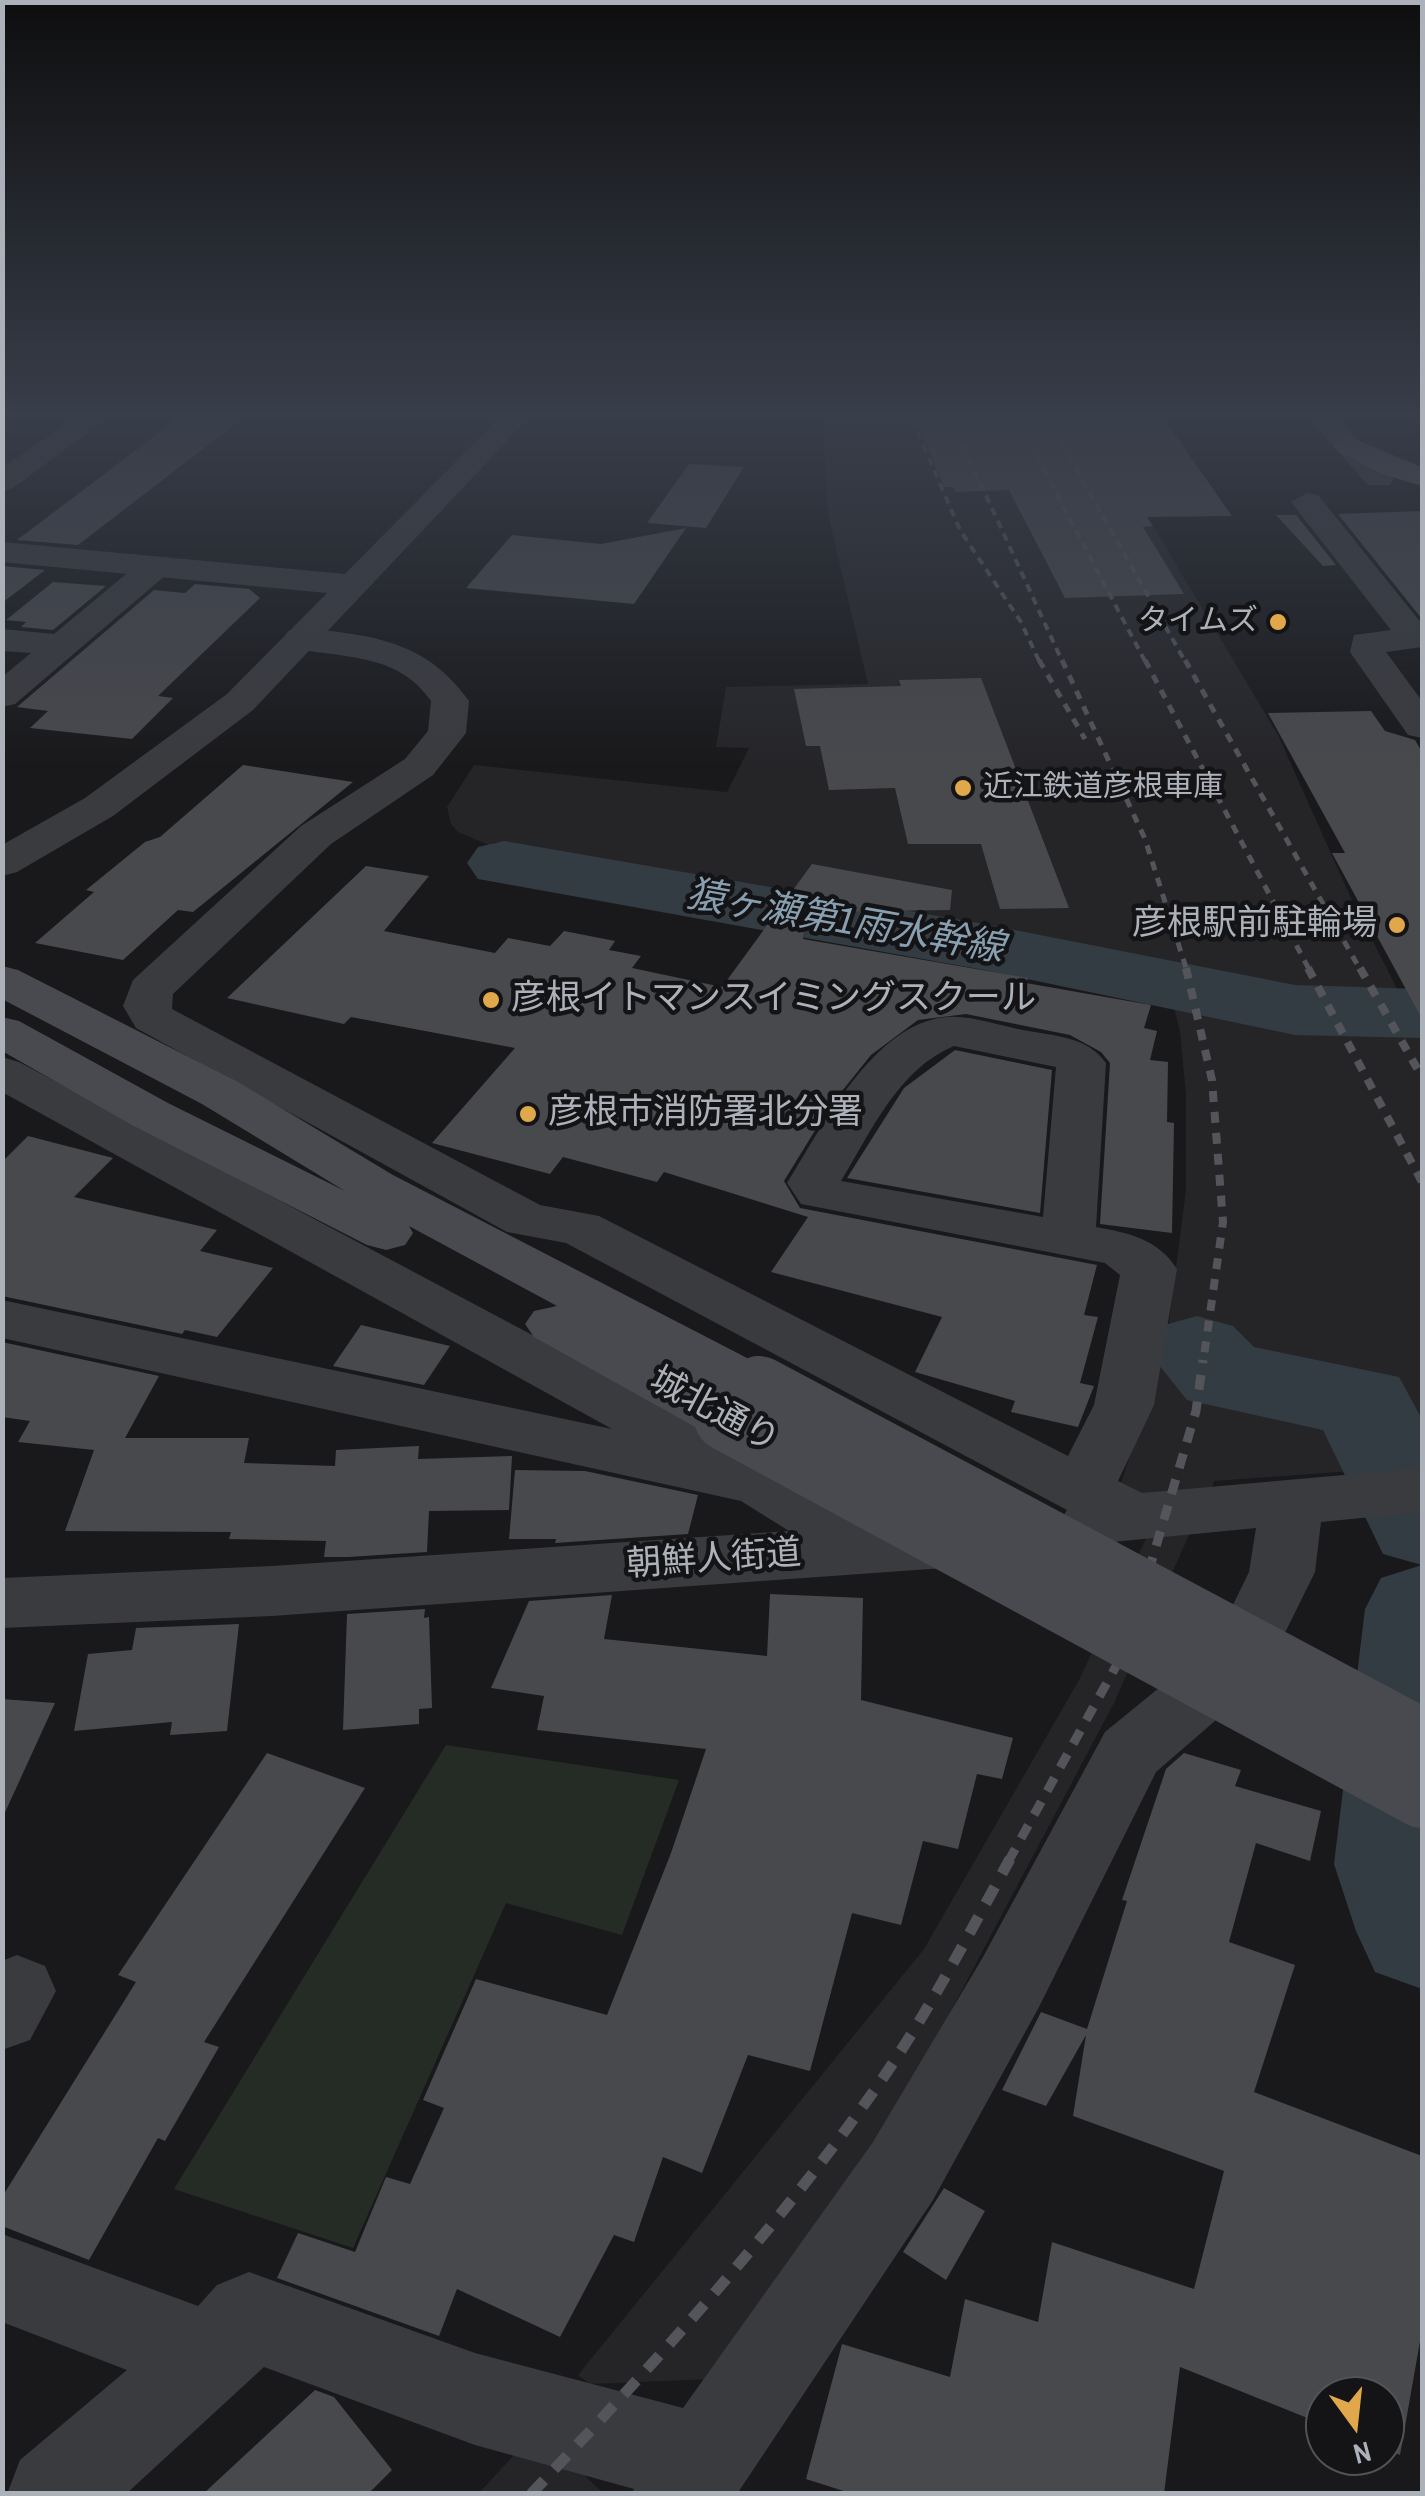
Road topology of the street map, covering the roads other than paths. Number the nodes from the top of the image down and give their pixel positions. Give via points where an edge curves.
1 (402, 535) edge
2 (1335, 535) edge
3 (2, 552) edge
4 (155, 567) junction
5 (354, 585) junction
6 (1418, 637) edge
7 (301, 639) junction
8 (2, 640) edge
9 (64, 646) junction
10 (2, 696) edge
11 (1422, 727) edge
12 (2, 864) edge
13 (2, 980) edge
14 (2, 1031) edge
15 (2, 1072) edge
16 (1068, 1239) junction
17 (2, 1319) edge
18 (743, 1404) junction
19 (759, 1484) junction
20 (1422, 1490) edge
21 (1319, 1499) junction
22 (1105, 1502) junction
23 (870, 1549) junction
24 (2, 1603) edge
25 (1422, 1742) edge
26 (1422, 1795) edge
27 (2, 2278) edge
28 (212, 2357) junction
29 (691, 2477) edge
30 (54, 2494) edge

1 - 5 street
2 - 6 street
3 - 4 street
4 - 5 street
4 - 9 street
5 - 7 street
6 - 11 street via 1367,643
7 - 12 street via 240,702 99,807
7 - 22 street via 369,648 414,664 450,700 447,733 420,767 316,835 150,990 153,1018 526,1220 580,1228
8 - 9 street
9 - 10 street
13 - 18 main road, 城北通り via 220,1093
14 - 18 main road, 城北通り
15 - 19 street
16 - 16 street via 820,1192 813,1183 889,1068 934,1036 949,1032 1068,1053 1081,1062
16 - 22 street via 1122,1249 1149,1269
17 - 19 street
18 - 25 main road, 城北通り, bridge
18 - 26 main road, 城北通り, bridge
19 - 23 street
20 - 21 street, 朝鮮人街道
21 - 22 street, 朝鮮人街道 via 1167,1516
21 - 29 street via 1250,1635 1222,1675 1130,1752 903,2171
22 - 23 street, 朝鮮人街道 via 966,1543
23 - 24 street, 朝鮮人街道
27 - 28 street
28 - 29 street via 249,2318
28 - 30 street

